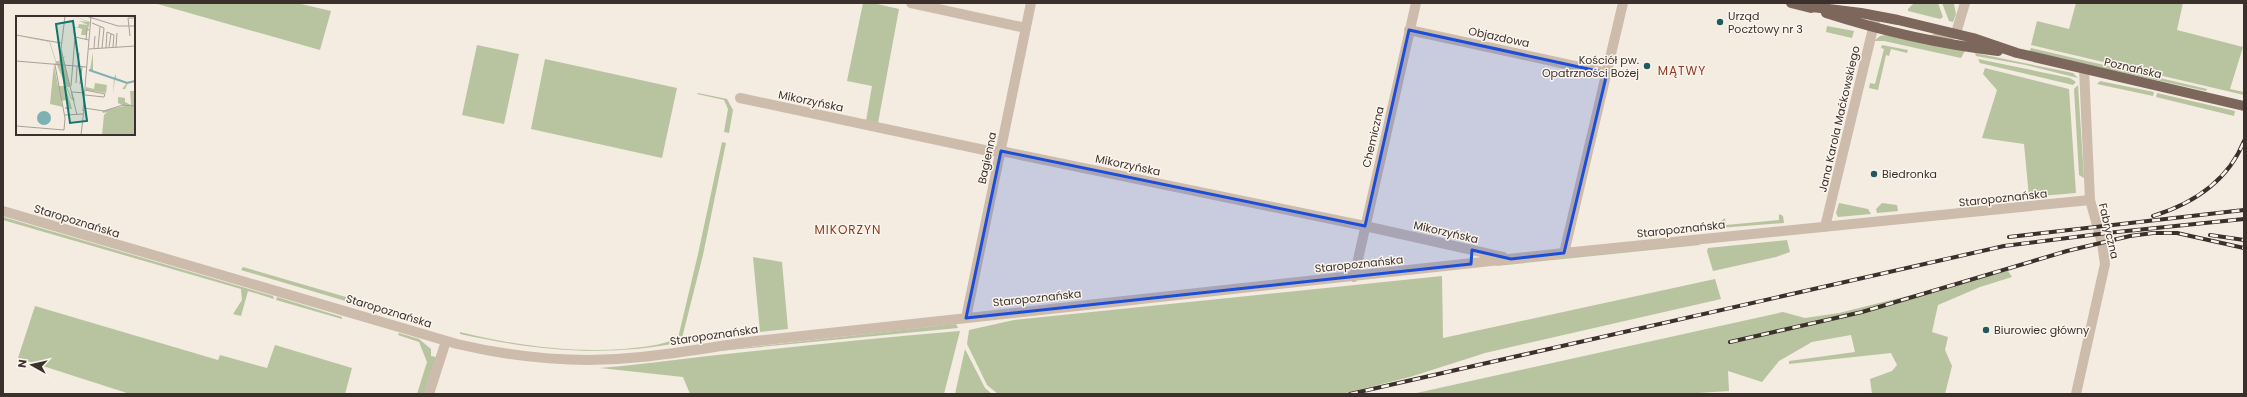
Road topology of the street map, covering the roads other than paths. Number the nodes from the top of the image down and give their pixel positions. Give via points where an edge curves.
1 (911, 3) edge
2 (1031, 3) edge
3 (1416, 3) edge
4 (1623, 3) edge
5 (1791, 3) edge
6 (1965, 3) edge
7 (1804, 6) junction
8 (1876, 16) junction
9 (1873, 27) junction
10 (1026, 28) junction
11 (1409, 30) junction
12 (1956, 33) junction
13 (1931, 40) junction
14 (1971, 48) junction
15 (2017, 53) junction
16 (2084, 69) junction
17 (1607, 73) junction
18 (740, 98) dead end
19 (2244, 106) edge
20 (1001, 151) junction
21 (2090, 200) junction
22 (3, 211) edge
23 (1365, 226) junction
24 (1825, 228) junction
25 (1472, 250) junction
26 (1564, 253) junction
27 (1511, 259) junction
28 (1471, 264) junction
29 (1354, 277) junction
30 (966, 318) junction
31 (446, 341) junction
32 (429, 394) edge
33 (2076, 394) edge

1 - 10 street
2 - 10 street, Bagienna
3 - 11 street, Chemiczna
4 - 17 street
5 - 7 main road, Poznańska
6 - 12 street
7 - 8 main road, Poznańska
7 - 9 main road, Poznańska
8 - 9 street, Jana Karola Maćkowskiego
8 - 12 main road, Poznańska
9 - 13 main road, Poznańska
9 - 24 street, Jana Karola Maćkowskiego
10 - 20 street, Bagienna
11 - 17 street, Objazdowa
11 - 23 street, Chemiczna
12 - 13 street
12 - 14 street via 1962,43
12 - 15 main road, Poznańska
13 - 14 main road, Poznańska
14 - 15 main road, Poznańska
15 - 16 main road, Poznańska
16 - 19 main road, Poznańska
16 - 21 street, Fabryczna
17 - 26 street
18 - 20 street, Mikorzyńska via 989,151
20 - 23 street, Mikorzyńska
20 - 30 street, Bagienna
21 - 24 street, Staropoznańska
21 - 33 street, Fabryczna via 2104,254 2105,270
22 - 31 street, Staropoznańska
23 - 25 street, Mikorzyńska
23 - 29 street, Chemiczna
24 - 26 street, Staropoznańska
25 - 27 street, Mikorzyńska
25 - 28 street
26 - 27 street, Staropoznańska
27 - 28 street, Staropoznańska
28 - 29 street, Staropoznańska
29 - 30 street, Staropoznańska
30 - 31 street, Staropoznańska via 614,359 578,360 516,355
31 - 32 street

